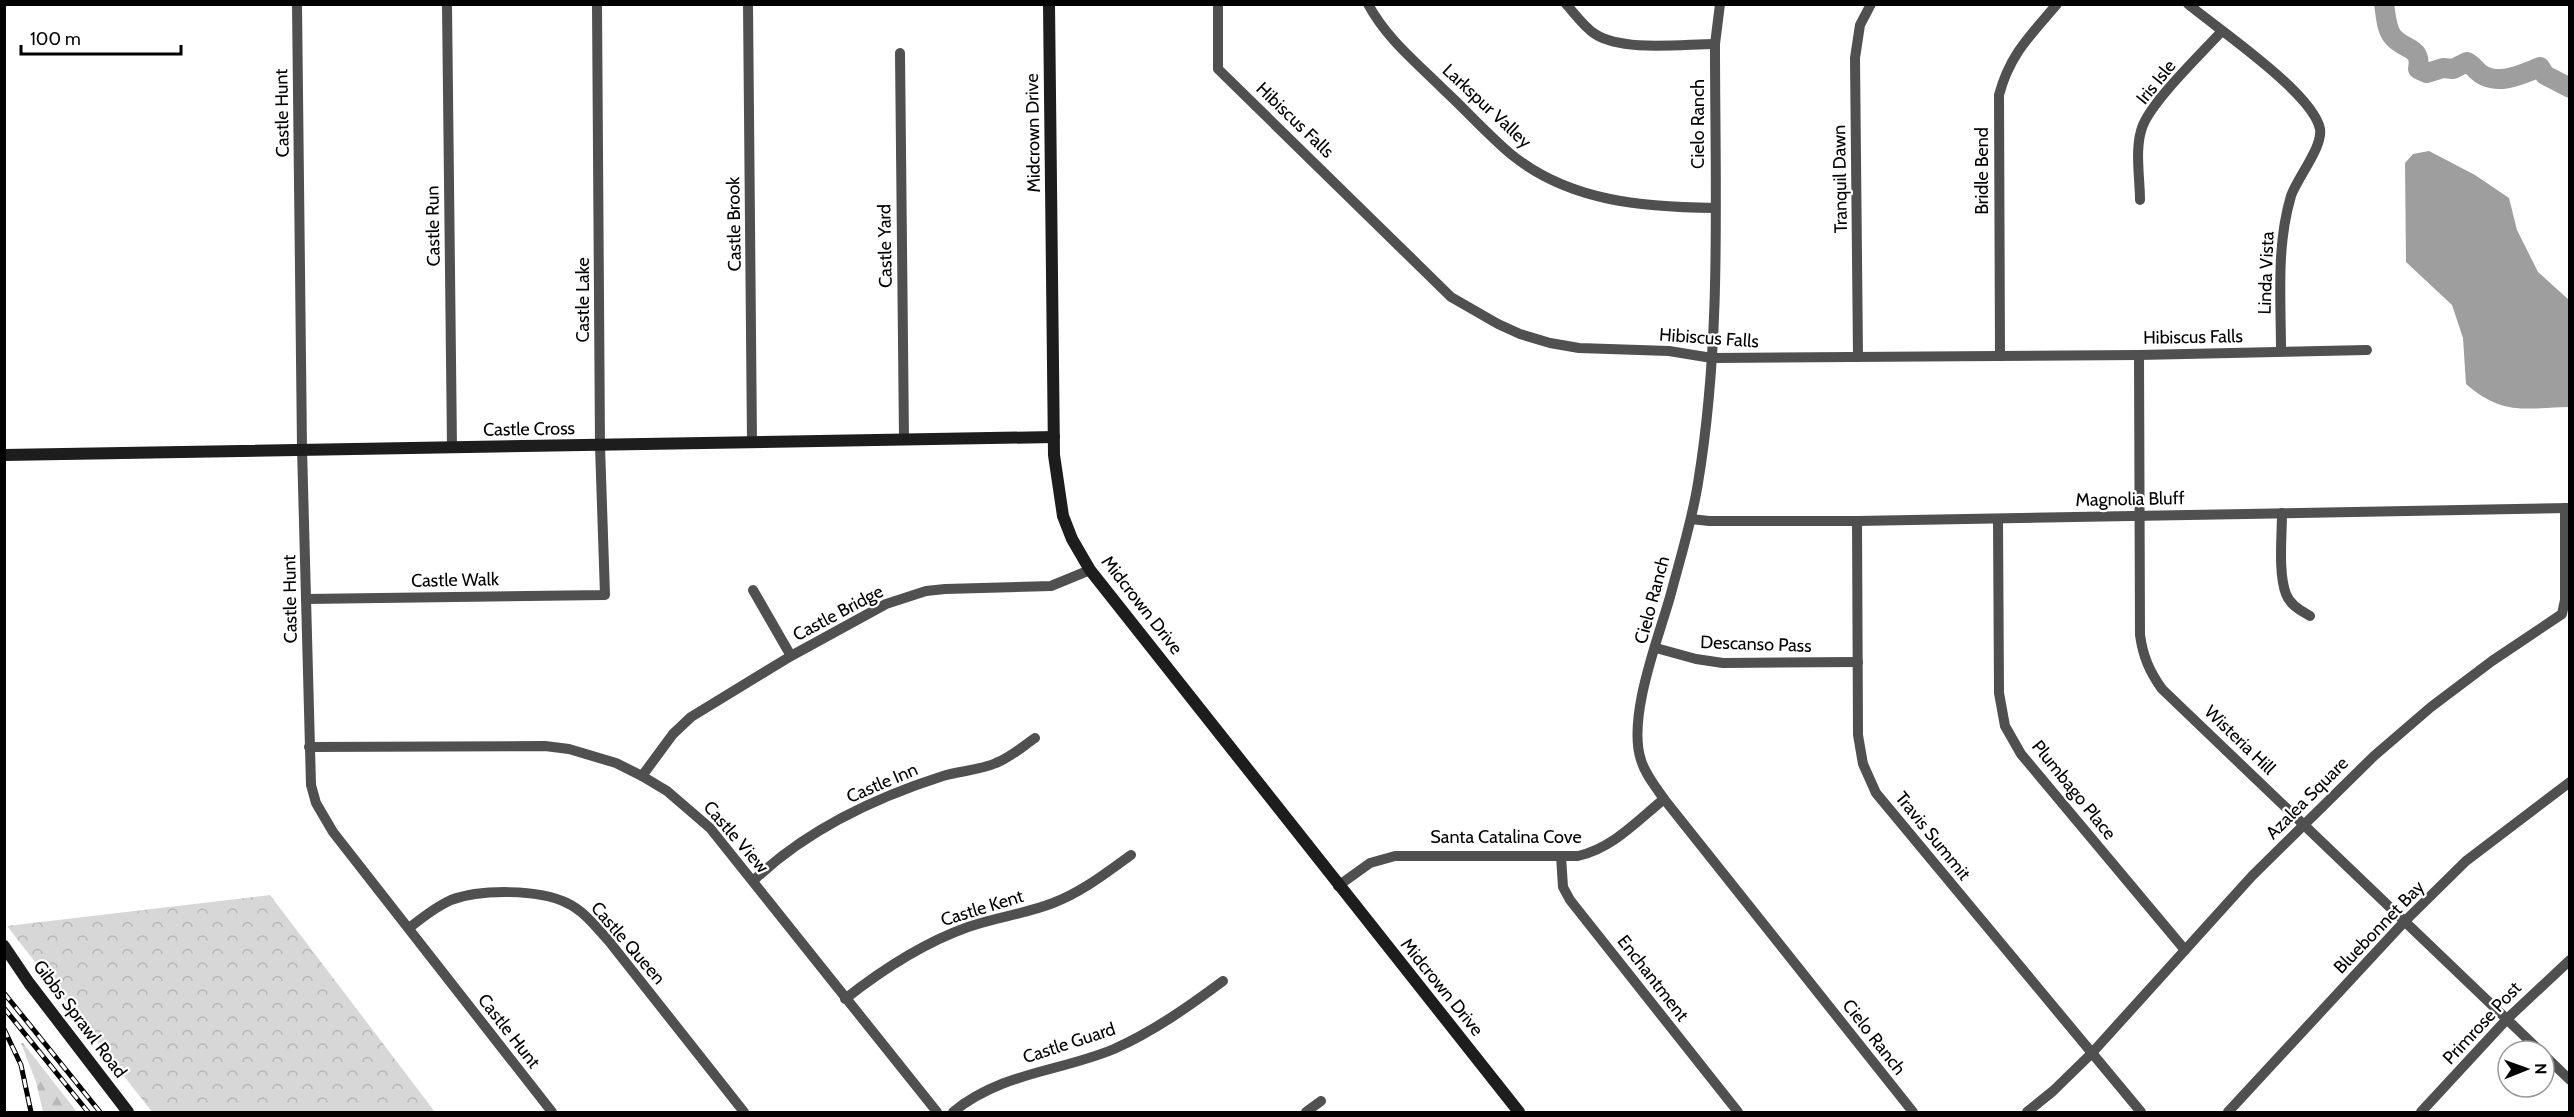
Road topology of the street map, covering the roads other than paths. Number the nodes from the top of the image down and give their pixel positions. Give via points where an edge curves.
1 (297, 4) edge
2 (447, 4) edge
3 (597, 4) edge
4 (748, 4) edge
5 (1049, 4) edge
6 (1218, 4) edge
7 (1368, 4) edge
8 (1566, 4) edge
9 (1720, 4) edge
10 (1871, 4) edge
11 (2057, 4) edge
12 (2188, 4) edge
13 (2221, 32) junction
14 (1714, 44) junction
15 (900, 53) dead end
16 (2140, 200) dead end
17 (1715, 208) junction
18 (2367, 350) dead end
19 (2281, 351) junction
20 (2139, 355) junction
21 (2000, 356) junction
22 (1858, 357) junction
23 (1712, 358) junction
24 (1054, 437) junction
25 (904, 439) junction
26 (752, 443) junction
27 (600, 446) junction
28 (302, 448) junction
29 (452, 448) junction
30 (4, 455) edge
31 (2567, 508) edge
32 (2282, 513) junction
33 (2139, 516) junction
34 (1691, 519) junction
35 (1998, 519) junction
36 (1857, 521) junction
37 (1090, 570) junction
38 (753, 590) dead end
39 (605, 595) joint
40 (306, 598) junction
41 (2310, 616) dead end
42 (1656, 648) junction
43 (791, 656) junction
44 (1858, 662) junction
45 (1035, 738) dead end
46 (309, 747) junction
47 (642, 776) junction
48 (2570, 782) edge
49 (1664, 799) junction
50 (2303, 824) junction
51 (1131, 855) dead end
52 (1562, 856) junction
53 (753, 881) junction
54 (1338, 886) junction
55 (2404, 922) junction
56 (409, 928) junction
57 (4, 946) edge
58 (2185, 950) junction
59 (2570, 960) edge
60 (1223, 981) dead end
61 (845, 999) junction
62 (2507, 1019) junction
63 (2528, 1039) edge
64 (2091, 1054) junction
65 (2556, 1067) edge
66 (2570, 1080) edge
67 (1321, 1101) dead end
68 (128, 1113) edge
69 (552, 1113) edge
70 (744, 1113) edge
71 (937, 1113) edge
72 (953, 1113) edge
73 (1306, 1113) edge
74 (1519, 1113) edge
75 (1738, 1113) edge
76 (1913, 1113) edge
77 (2026, 1113) edge
78 (2141, 1113) edge
79 (2229, 1113) edge
80 (2421, 1113) edge

1 - 28 street, Castle Hunt
2 - 29 street, Castle Run
3 - 27 street, Castle Lake
4 - 26 street, Castle Brook
5 - 24 street, Midcrown Drive
6 - 23 street, Hibiscus Falls via 1218,69 1451,297 1498,324 1550,343 1579,348 1669,351
7 - 17 street, Larkspur Valley via 1378,23 1397,44 1513,156 1544,175 1572,189 1611,200 1655,207
8 - 14 street via 1595,34 1630,45
9 - 14 street, Cielo Ranch
10 - 22 street, Tranquil Dawn via 1860,25 1855,58
11 - 21 street, Bridle Bend via 2020,46 2006,71 1999,95
12 - 13 street
13 - 16 street, Iris Isle via 2154,108 2143,126 2139,144
13 - 19 street, Linda Vista via 2274,72 2314,115 2320,131 2292,194 2285,220 2281,251
14 - 17 street, Cielo Ranch
15 - 25 street, Castle Yard
17 - 23 street, Cielo Ranch
18 - 19 street, Hibiscus Falls
19 - 20 street, Hibiscus Falls
20 - 21 street, Hibiscus Falls
20 - 33 street, Wisteria Hill
21 - 22 street, Hibiscus Falls
22 - 23 street, Hibiscus Falls
23 - 34 street, Cielo Ranch via 1703,452
24 - 25 street, Castle Cross
24 - 37 street, Midcrown Drive via 1063,516
25 - 26 street, Castle Cross
26 - 27 street, Castle Cross
27 - 29 street, Castle Cross
27 - 39 street, Castle Lake
28 - 29 street, Castle Cross
28 - 30 street, Castle Cross
28 - 40 street, Castle Hunt
31 - 32 street, Magnolia Bluff
31 - 50 street, Azalea Square via 2562,614 2431,707
32 - 33 street, Magnolia Bluff
32 - 41 street via 2282,578 2286,595 2296,608
33 - 35 street, Magnolia Bluff
33 - 50 street, Wisteria Hill via 2140,635 2151,674
34 - 36 street, Magnolia Bluff
34 - 42 street, Cielo Ranch
35 - 36 street, Magnolia Bluff
35 - 58 street, Plumbago Place via 1999,693 2006,726 2021,754
36 - 44 street, Travis Summit
37 - 43 street, Castle Bridge via 1051,586 945,588 901,598
37 - 54 street, Midcrown Drive
38 - 43 street
39 - 40 street, Castle Walk
40 - 46 street, Castle Hunt
42 - 44 street, Descanso Pass via 1723,663
42 - 49 street, Cielo Ranch via 1640,707 1637,740 1646,773
43 - 47 street, Castle Bridge via 691,717
44 - 64 street, Travis Summit via 1858,735 1863,764 1876,793
45 - 53 street, Castle Inn via 995,763 944,776 867,805 811,836
46 - 47 street, Castle View via 545,746 593,755
46 - 56 street, Castle Hunt via 311,785 327,823
47 - 53 street, Castle View via 690,808
48 - 55 street, Bluebonnet Bay via 2466,861
49 - 52 street, Santa Catalina Cove via 1601,849
49 - 76 street, Cielo Ranch
50 - 55 street, Wisteria Hill
50 - 58 street, Azalea Square
51 - 61 street, Castle Kent via 1068,897 932,942
52 - 54 street, Santa Catalina Cove via 1395,856 1370,863
52 - 75 street, Enchantment via 1563,887 1570,900
53 - 61 street, Castle View
54 - 74 street, Midcrown Drive
55 - 62 street, Wisteria Hill
55 - 79 street, Bluebonnet Bay
56 - 69 street, Castle Hunt
56 - 70 street, Castle Queen via 454,899 508,893 566,902 584,914 608,940
57 - 68 street, Gibbs Sprawl Road
58 - 64 street, Azalea Square
59 - 62 street, Primrose Post
60 - 72 street, Castle Guard via 1153,1030 1095,1056 1015,1077
61 - 71 street, Castle View
62 - 63 street, Wisteria Hill
62 - 80 street, Primrose Post
64 - 77 street, Azalea Square
64 - 78 street, Travis Summit
65 - 66 street
67 - 73 street

